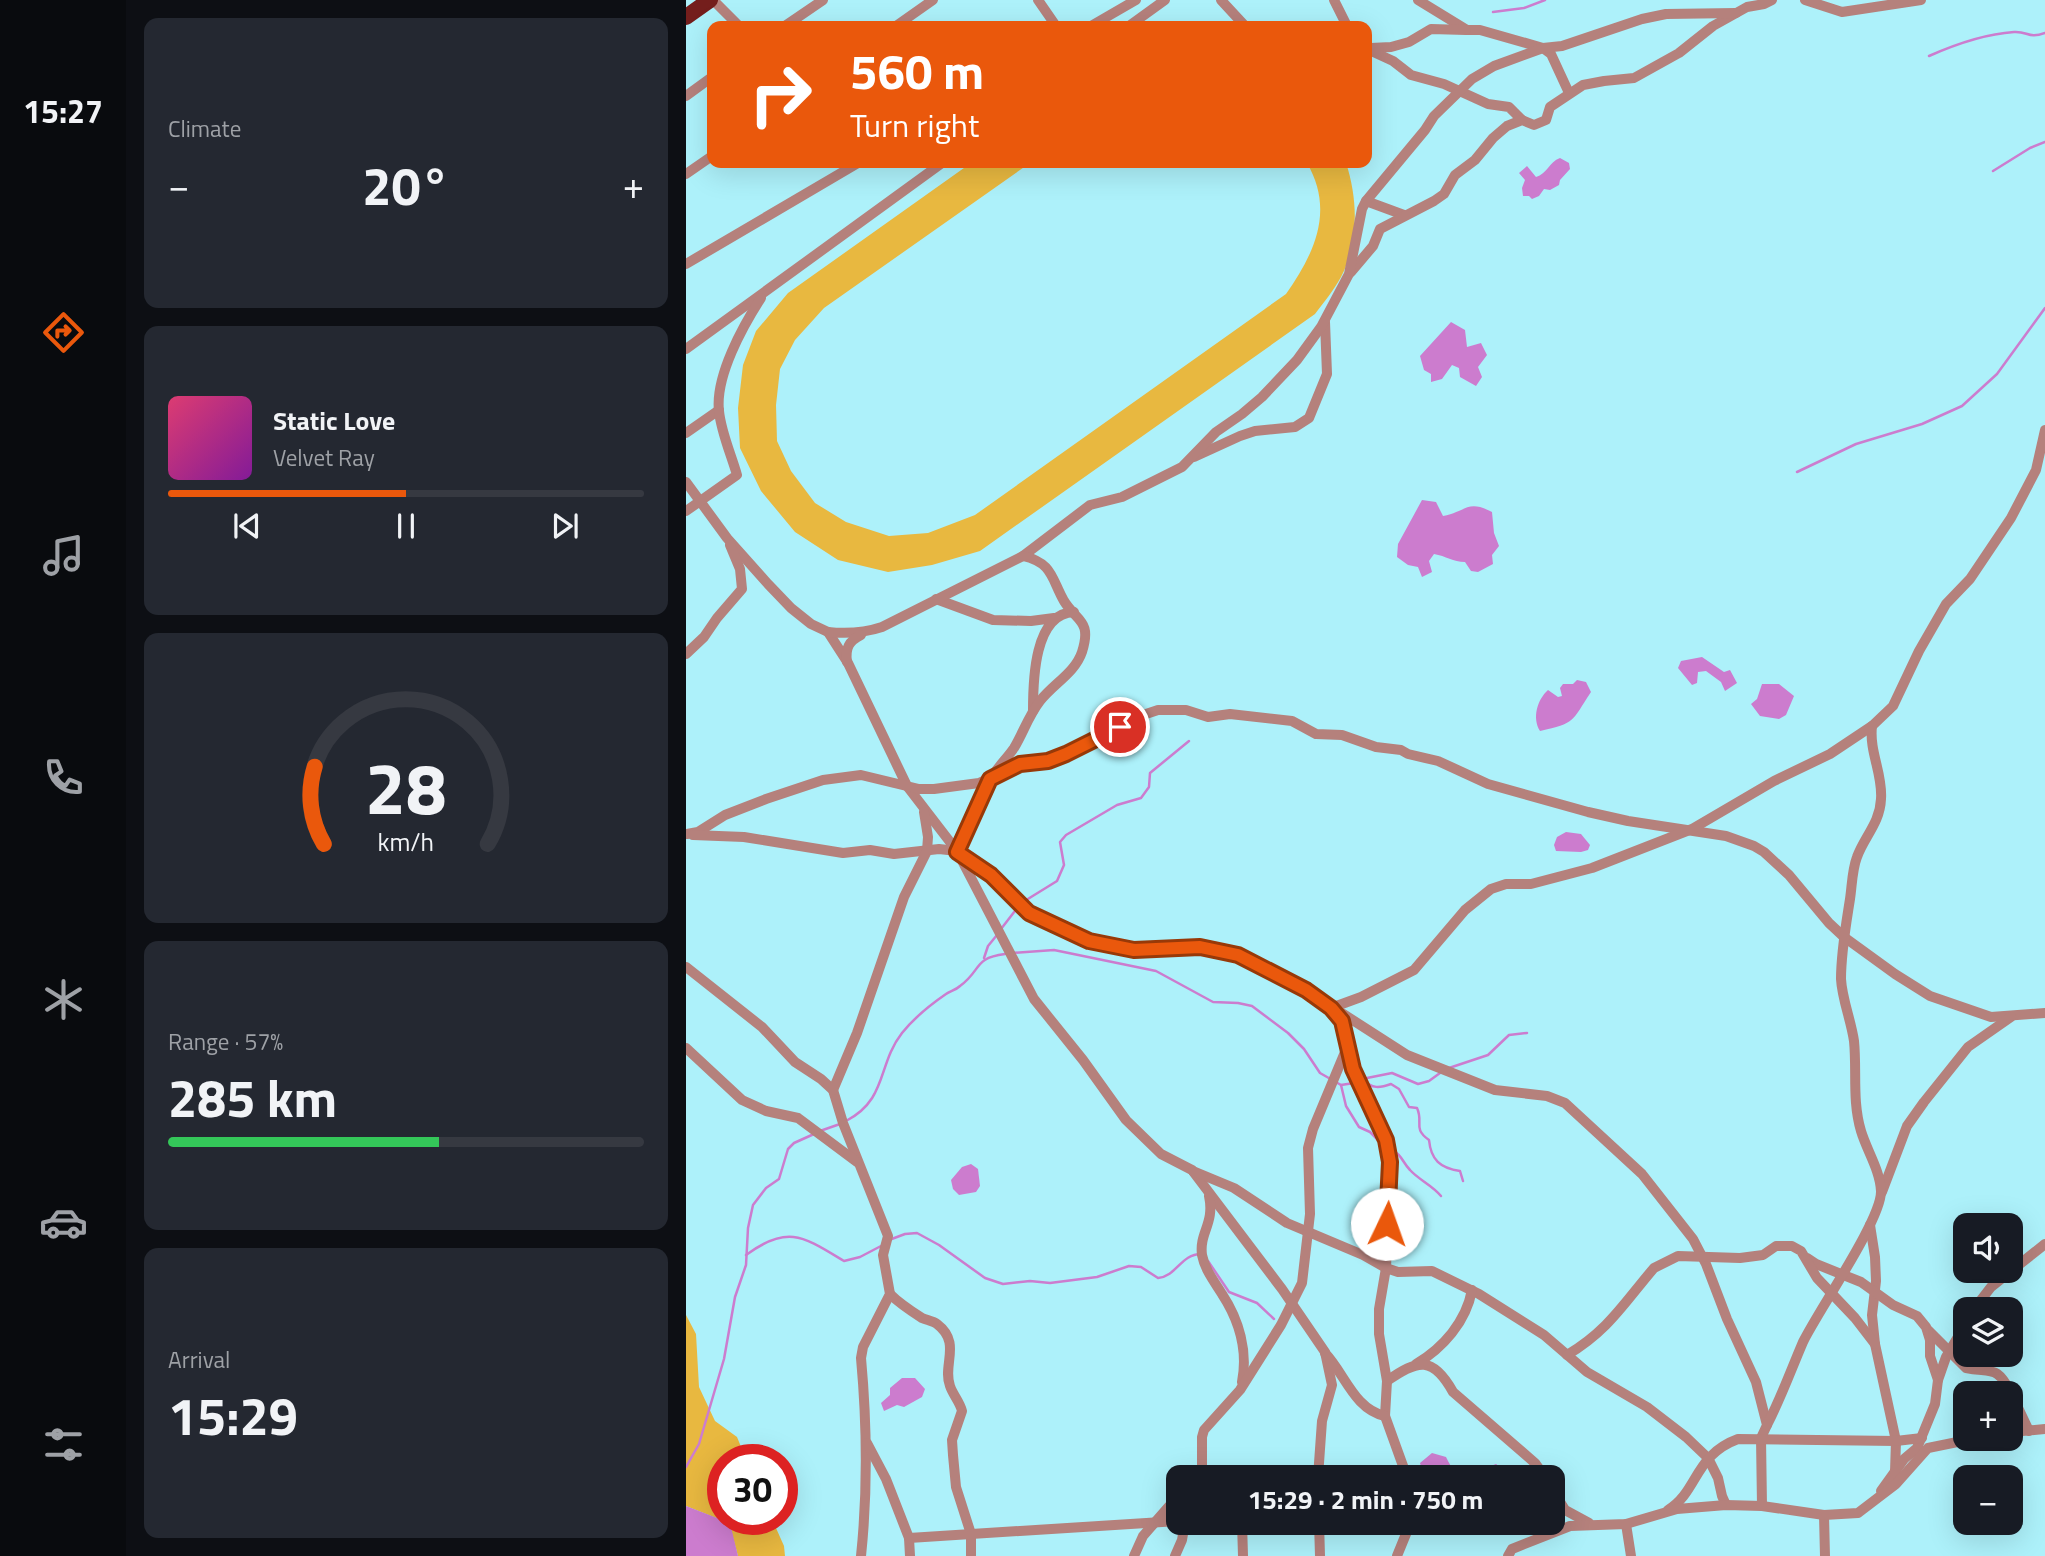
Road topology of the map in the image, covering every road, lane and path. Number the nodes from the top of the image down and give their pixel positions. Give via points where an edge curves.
1 (712, 0) edge
2 (823, 0) edge
3 (933, 0) edge
4 (1038, 0) edge
5 (1136, 0) edge
6 (1165, 0) edge
7 (1221, 0) edge
8 (1334, 0) edge
9 (1418, 0) edge
10 (1772, 0) edge
11 (1805, 0) edge
12 (1921, 0) edge
13 (1117, 5) edge
14 (1736, 13) junction
15 (686, 17) edge
16 (734, 21) edge
17 (792, 21) edge
18 (903, 21) edge
19 (1053, 21) edge
20 (1097, 21) edge
21 (1136, 21) edge
22 (1240, 21) edge
23 (1344, 21) edge
24 (1467, 30) junction
25 (1372, 48) edge
26 (1543, 48) junction
27 (1372, 50) edge
28 (707, 81) edge
29 (1459, 91) junction
30 (1569, 93) junction
31 (686, 96) edge
32 (1522, 120) junction
33 (707, 159) edge
34 (849, 168) edge
35 (935, 168) edge
36 (686, 174) edge
37 (1366, 201) junction
38 (1405, 215) junction
39 (686, 264) edge
40 (1349, 274) junction
41 (766, 291) junction
42 (1325, 319) junction
43 (686, 349) edge
44 (719, 410) junction
45 (2045, 430) edge
46 (686, 433) edge
47 (1191, 459) junction
48 (686, 482) edge
49 (700, 501) junction
50 (686, 511) edge
51 (727, 538) junction
52 (1023, 556) junction
53 (936, 599) junction
54 (1074, 612) junction
55 (1054, 618) junction
56 (828, 632) junction
57 (868, 632) junction
58 (686, 654) edge
59 (848, 663) junction
60 (1032, 711) junction
61 (1872, 726) junction
62 (990, 779) junction
63 (907, 786) junction
64 (921, 805) junction
65 (1692, 829) junction
66 (686, 834) edge
67 (927, 851) junction
68 (957, 852) junction
69 (1844, 937) junction
70 (686, 967) edge
71 (1331, 1008) junction
72 (2045, 1013) edge
73 (2011, 1017) junction
74 (1348, 1045) junction
75 (686, 1048) edge
76 (833, 1090) junction
77 (860, 1164) junction
78 (1192, 1170) junction
79 (1208, 1192) junction
80 (1881, 1193) junction
81 (1870, 1224) junction
82 (1309, 1233) junction
83 (2045, 1244) edge
84 (1701, 1256) junction
85 (1807, 1258) junction
86 (1386, 1268) junction
87 (1841, 1274) junction
88 (1472, 1290) junction
89 (1875, 1291) junction
90 (890, 1294) junction
91 (1830, 1294) junction
92 (1981, 1297) edge
93 (1292, 1304) junction
94 (1926, 1327) junction
95 (1875, 1344) junction
96 (1953, 1347) edge
97 (1951, 1351) junction
98 (1325, 1352) junction
99 (1567, 1355) junction
100 (1416, 1364) junction
101 (1938, 1380) junction
102 (1387, 1381) junction
103 (2005, 1381) edge
104 (1240, 1390) junction
105 (1385, 1416) junction
106 (2023, 1418) edge
107 (1767, 1425) junction
108 (2045, 1429) edge
109 (2023, 1431) edge
110 (2029, 1431) junction
111 (1761, 1438) junction
112 (1922, 1438) junction
113 (1896, 1441) junction
114 (867, 1442) junction
115 (1953, 1443) edge
116 (1708, 1458) junction
117 (1201, 1465) edge
118 (1319, 1465) edge
119 (1403, 1465) edge
120 (1536, 1465) edge
121 (1895, 1472) junction
122 (1727, 1505) junction
123 (1762, 1506) junction
124 (1166, 1510) edge
125 (1565, 1510) edge
126 (1858, 1513) junction
127 (1659, 1514) junction
128 (1824, 1515) junction
129 (1166, 1522) edge
130 (1155, 1523) junction
131 (1626, 1524) junction
132 (1596, 1525) junction
133 (971, 1534) junction
134 (1183, 1535) edge
135 (1242, 1535) edge
136 (1319, 1535) edge
137 (1406, 1535) edge
138 (909, 1538) junction
139 (861, 1556) edge
140 (910, 1556) edge
141 (971, 1556) edge
142 (1134, 1556) edge
143 (1175, 1556) edge
144 (1243, 1556) edge
145 (1320, 1556) edge
146 (1398, 1556) edge
147 (1508, 1556) edge
148 (1631, 1556) edge
149 (1825, 1556) edge

1 - 15 highway
1 - 16 street
2 - 17 street
3 - 18 street
4 - 19 street
5 - 13 street
6 - 21 street
7 - 22 street
8 - 23 street
9 - 24 street
10 - 14 street
11 - 12 street via 1842,12
13 - 20 street
14 - 26 street via 1666,14
14 - 30 street via 1633,78 1604,81
24 - 25 street via 1431,29 1409,42
24 - 26 street via 1487,31
26 - 29 street via 1493,66
26 - 30 street via 1551,54
27 - 29 street via 1411,75
28 - 31 street
29 - 32 street via 1488,104 1509,107
29 - 37 street
30 - 32 street via 1550,107 1548,117 1540,123
32 - 38 street via 1493,138 1455,175 1444,194
33 - 36 street
34 - 39 street
35 - 41 street
37 - 38 street
37 - 40 street
38 - 40 street via 1380,229 1373,246
40 - 42 street
41 - 43 street
41 - 44 street via 731,354
42 - 47 street via 1276,382
42 - 47 street via 1327,373 1309,418 1295,427 1240,436
44 - 46 street
44 - 49 street via 737,475
45 - 61 street via 2036,470 2011,518 1970,579 1947,604 1893,706
47 - 52 street via 1122,497 1090,505
48 - 49 street
49 - 50 street
49 - 51 street
51 - 56 street via 791,608
51 - 58 street via 740,569 742,589
52 - 53 street
52 - 54 street via 1045,565
53 - 55 street via 993,620
53 - 57 street
54 - 55 street
54 - 60 street via 1084,626 1082,654
55 - 60 street via 1037,660
56 - 57 street
56 - 59 street
57 - 59 street via 852,639
59 - 63 street
60 - 62 street via 1014,747
61 - 65 street
61 - 69 street via 1882,800 1878,820 1855,862
62 - 63 street via 934,789
62 - 65 street via 1020,764 1066,754 1140,716 1174,708 1208,717 1230,714 1292,721 1316,734 1342,735 1401,750 1488,784 1588,812
62 - 68 street
63 - 64 street
63 - 66 street via 861,775 823,780
64 - 67 street
64 - 68 street
65 - 69 street via 1726,836 1764,852
65 - 71 street via 1592,868 1531,884 1491,888 1465,910 1414,970
66 - 67 street via 744,837 843,853
67 - 68 street
67 - 76 street via 904,897
68 - 71 street via 991,875 1029,913 1089,941 1134,950 1200,947 1238,955
68 - 78 street via 1034,999 1126,1121 1161,1154
69 - 73 street via 1930,996 1991,1017
69 - 80 street via 1841,980 1851,1021 1855,1099
70 - 76 street
71 - 74 street via 1342,1021
71 - 84 street via 1407,1055 1444,1071 1495,1090 1547,1096 1565,1103 1642,1174
72 - 73 street
73 - 80 street via 1968,1047 1924,1102 1907,1126
74 - 82 street via 1308,1148
74 - 86 street via 1353,1069 1386,1140 1390,1162
75 - 77 street via 743,1101 798,1118
76 - 77 street
77 - 90 street via 888,1236 883,1255
78 - 79 street
78 - 82 street via 1234,1188
79 - 93 street
79 - 104 street via 1212,1213 1201,1241 1202,1257 1237,1318 1245,1368
80 - 81 street
81 - 87 street
81 - 89 street
82 - 86 street
82 - 93 street via 1301,1283
83 - 92 street
84 - 85 street via 1763,1255 1776,1246 1792,1247
84 - 99 street via 1678,1256 1654,1268 1605,1328
84 - 107 street via 1756,1382
85 - 87 street
85 - 91 street
86 - 88 street via 1432,1271
86 - 102 street via 1379,1334
87 - 89 street
87 - 91 street
88 - 99 street via 1544,1335
88 - 100 street via 1465,1312 1445,1343
89 - 94 street via 1917,1316
89 - 95 street
90 - 114 street via 861,1357
90 - 133 street via 937,1324 950,1344 949,1385 962,1411 953,1440 953,1469
91 - 95 street
91 - 107 street via 1803,1342
93 - 98 street
93 - 104 street
94 - 97 street
94 - 101 street
95 - 113 street
96 - 97 street
97 - 101 street
97 - 103 street via 1966,1368 1993,1370
98 - 105 street via 1364,1406
98 - 118 street via 1332,1385 1322,1421
99 - 116 street via 1672,1425
100 - 102 street
100 - 120 street via 1434,1368 1452,1392
101 - 112 street
102 - 105 street
104 - 117 street via 1204,1430
105 - 119 street
106 - 110 street
107 - 111 street
108 - 110 street
109 - 110 street
111 - 113 street
111 - 116 street via 1730,1442
111 - 123 street
112 - 113 street
112 - 121 street
113 - 121 street
114 - 138 street
114 - 139 street
115 - 126 street via 1928,1448 1896,1484
116 - 122 street
116 - 127 street via 1673,1507
121 - 126 street
122 - 123 street
122 - 127 street
123 - 128 street
124 - 130 street
125 - 132 street
126 - 128 street
127 - 131 street
128 - 149 street
129 - 130 street
130 - 133 street
130 - 142 street
131 - 132 street
131 - 148 street
132 - 147 street via 1570,1526 1512,1549
133 - 138 street
133 - 141 street
134 - 143 street
135 - 144 street
136 - 145 street
137 - 146 street
138 - 140 street

